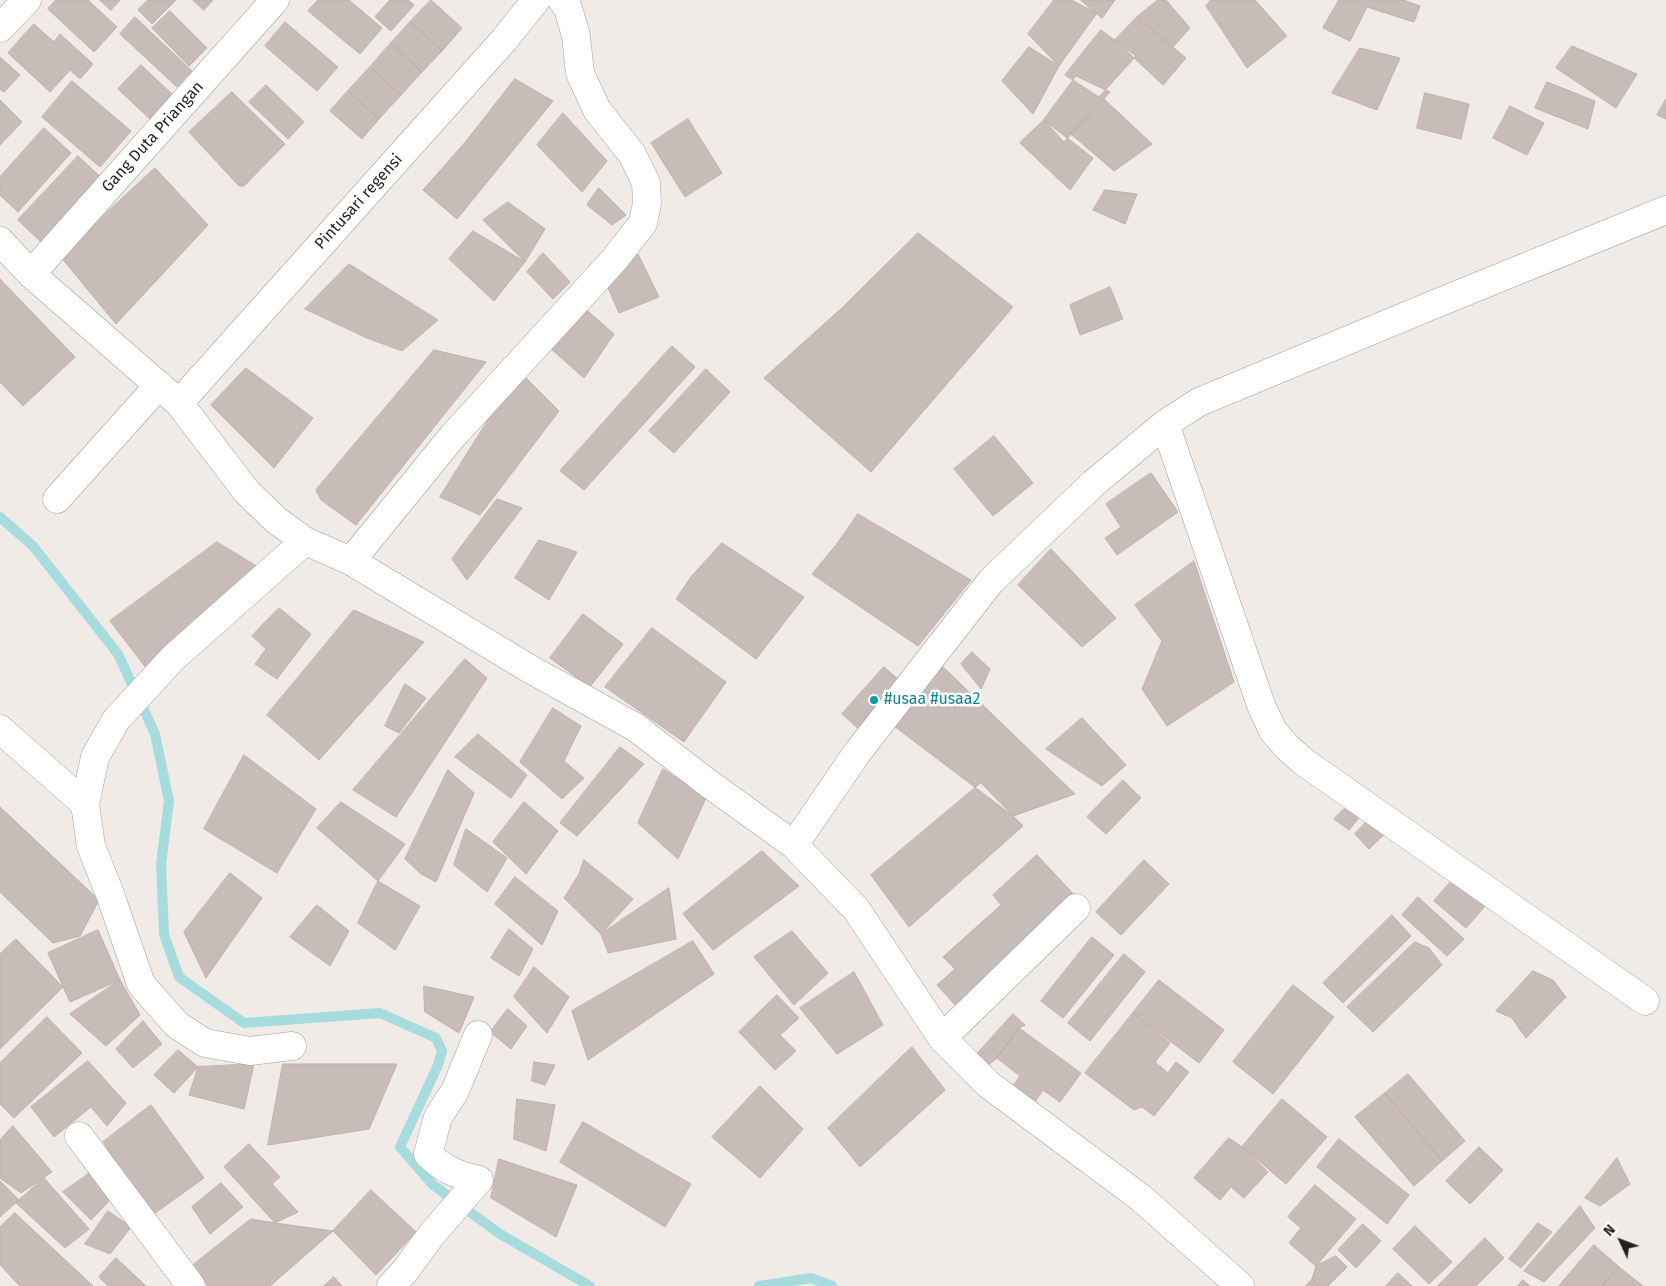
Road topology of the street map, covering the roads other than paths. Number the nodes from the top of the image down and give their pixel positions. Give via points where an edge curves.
1 (27, 0) edge
2 (275, 0) edge
3 (536, 0) edge
4 (562, 0) edge
5 (0, 28) edge
6 (1666, 210) edge
7 (0, 241) edge
8 (30, 274) junction
9 (169, 394) junction
10 (1165, 424) junction
11 (57, 499) dead end
12 (305, 540) junction
13 (351, 560) junction
14 (0, 729) edge
15 (85, 804) junction
16 (794, 845) junction
17 (1076, 908) dead end
18 (1645, 1001) dead end
19 (478, 1035) dead end
20 (942, 1038) junction
21 (292, 1046) dead end
22 (79, 1136) dead end
23 (1231, 1283) edge
24 (191, 1286) edge
25 (391, 1286) edge

1 - 5 street
2 - 8 street, Gang Duta Priangan
3 - 9 street, Pintusari regensi via 498,47
4 - 13 street via 568,8 576,36 580,73 597,110 632,154 646,183 643,223 614,260 452,437
6 - 10 street via 1199,402
7 - 8 street
8 - 9 street
9 - 11 street, Pintusari regensi
9 - 12 street via 247,492 276,520
10 - 16 street via 1094,483 990,581 858,753
10 - 18 street via 1261,705 1273,731 1304,762
12 - 13 street
12 - 15 street via 173,658 116,720 95,758
13 - 16 street via 530,669 635,727
14 - 15 street
15 - 21 street via 91,846 142,984 177,1025 205,1043 250,1052
16 - 20 street via 856,909
17 - 20 street
19 - 25 street via 455,1091 438,1117 428,1154 457,1175 479,1180
20 - 23 street via 988,1084 1140,1198
22 - 24 street

